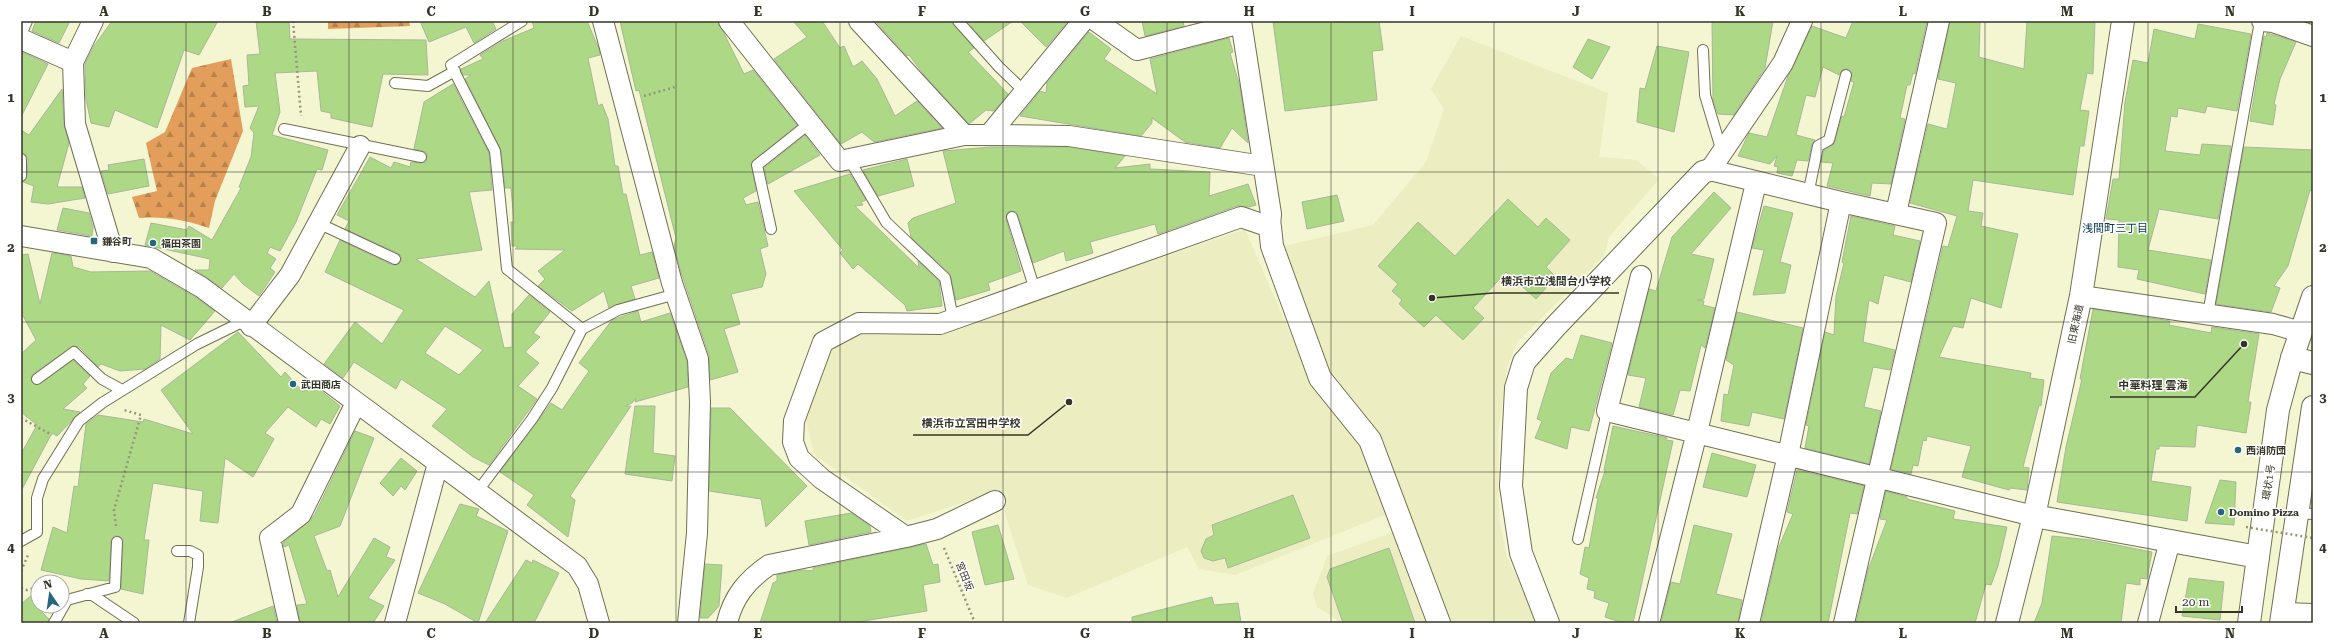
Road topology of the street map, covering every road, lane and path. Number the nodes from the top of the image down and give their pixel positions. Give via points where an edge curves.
1 (27, 21) edge
2 (93, 21) edge
3 (293, 21) edge
4 (522, 21) edge
5 (603, 21) edge
6 (729, 21) edge
7 (859, 21) edge
8 (958, 21) edge
9 (1082, 21) edge
10 (1096, 21) edge
11 (1802, 21) edge
12 (1939, 21) edge
13 (2123, 21) edge
14 (2267, 21) edge
15 (1241, 22) edge
16 (21, 35) edge
17 (2313, 36) edge
18 (21, 39) edge
19 (1703, 50) dead end
20 (73, 62) junction
21 (455, 71) junction
22 (1846, 75) dead end
23 (395, 83) dead end
24 (675, 87) dead end
25 (1025, 92) junction
26 (624, 101) junction
27 (810, 123) junction
28 (284, 129) dead end
29 (302, 133) junction
30 (964, 135) junction
31 (989, 135) junction
32 (360, 146) junction
33 (1722, 152) junction
34 (421, 157) dead end
35 (21, 159) edge
36 (849, 159) junction
37 (1263, 166) junction
38 (1710, 170) junction
39 (21, 176) edge
40 (1756, 183) junction
41 (1808, 194) junction
42 (1841, 202) junction
43 (1896, 213) junction
44 (1012, 218) dead end
45 (318, 223) junction
46 (1270, 227) junction
47 (771, 228) dead end
48 (21, 236) edge
49 (114, 252) junction
50 (395, 259) dead end
51 (1641, 276) dead end
52 (1035, 290) junction
53 (676, 294) junction
54 (2081, 296) junction
55 (2313, 297) edge
56 (2208, 314) junction
57 (953, 319) junction
58 (248, 323) junction
59 (582, 329) junction
60 (2301, 332) junction
61 (2303, 360) edge
62 (37, 379) dead end
63 (122, 390) junction
64 (356, 403) junction
65 (2313, 408) edge
66 (129, 411) dead end
67 (1608, 411) junction
68 (21, 418) edge
69 (1697, 432) junction
70 (64, 443) junction
71 (1788, 455) junction
72 (438, 463) junction
73 (1877, 477) junction
74 (477, 492) junction
75 (995, 501) dead end
76 (114, 510) dead end
77 (2305, 514) edge
78 (2034, 516) junction
79 (2246, 527) dead end
80 (906, 537) junction
81 (2313, 538) edge
82 (1578, 539) dead end
83 (21, 541) edge
84 (2170, 541) junction
85 (117, 542) dead end
86 (942, 543) dead end
87 (177, 551) dead end
88 (2258, 557) junction
89 (70, 593) edge
90 (91, 594) junction
91 (2313, 614) edge
92 (2282, 618) edge
93 (54, 623) edge
94 (134, 623) edge
95 (189, 623) edge
96 (289, 623) edge
97 (395, 623) edge
98 (599, 623) edge
99 (688, 623) edge
100 (728, 623) edge
101 (975, 623) edge
102 (1439, 623) edge
103 (1548, 623) edge
104 (1649, 623) edge
105 (1749, 623) edge
106 (1844, 623) edge
107 (2007, 623) edge
108 (2148, 623) edge
109 (2249, 623) edge

1 - 16 lane
2 - 20 street
3 - 29 path
4 - 21 lane via 452,65
5 - 26 street
6 - 27 street
7 - 30 street
8 - 25 lane
9 - 25 street
10 - 15 street via 1137,50
11 - 33 street via 1783,63
12 - 43 street
13 - 54 street, 旧東海道
14 - 17 street
14 - 56 lane
15 - 37 street
18 - 20 street
19 - 33 lane via 1705,95
20 - 49 street via 75,124
21 - 23 lane via 428,86
21 - 59 lane via 495,151 507,269
22 - 41 lane via 1829,140 1818,146
24 - 26 path
25 - 31 street
26 - 53 street
27 - 36 street via 840,161
27 - 47 lane via 757,165
28 - 29 lane
29 - 32 lane
30 - 31 street
30 - 36 street
31 - 37 street via 1069,136
32 - 34 lane
32 - 45 street
33 - 38 street
35 - 39 lane
36 - 57 lane via 886,222 945,278
37 - 46 street via 1271,214
38 - 40 street
38 - 103 street via 1703,172 1554,327 1524,362 1516,388 1511,486 1521,553
40 - 41 street
40 - 69 street
41 - 42 street
42 - 43 street
42 - 71 street
43 - 73 street via 1936,223
44 - 52 lane
45 - 50 lane
45 - 58 street via 290,275
46 - 52 street via 1240,217
46 - 102 street via 1272,246 1320,378 1370,440
48 - 49 street
49 - 58 street via 151,258 201,288
51 - 67 street
52 - 57 street
53 - 59 lane via 618,310
53 - 99 street via 698,359 700,402 697,533
54 - 56 street
54 - 78 street, 旧東海道
55 - 60 street, 環状1号
56 - 60 street via 2273,324
57 - 80 street via 940,324 917,325 859,323 822,342 794,421 793,442 799,458 822,478
58 - 63 lane via 197,344
58 - 64 street
59 - 74 lane via 552,388
60 - 61 street, 環状1号
61 - 88 street, 環状1号 via 2278,410
62 - 63 lane via 74,352 102,379
63 - 70 lane via 79,421
64 - 72 street
64 - 96 street via 301,514 270,538
65 - 77 street
66 - 76 path via 141,415
67 - 69 street
67 - 82 lane
68 - 70 path
69 - 71 street
69 - 104 street
70 - 83 lane via 43,479 37,498 37,532
71 - 73 street
71 - 105 street
72 - 74 street
72 - 97 street
73 - 78 street
73 - 106 street
74 - 98 street via 577,566 588,584
75 - 80 street via 937,529
77 - 92 street
78 - 84 street
78 - 107 street, 旧東海道
79 - 81 path, bridge
80 - 100 street via 769,565 753,575 739,592 730,610
84 - 88 street
84 - 108 street
85 - 90 lane via 114,587
86 - 101 path, 宮田坂
87 - 95 lane via 190,551 198,555
88 - 109 street, 環状1号
89 - 90 lane
90 - 93 lane via 67,600
90 - 94 lane
91 - 92 street

